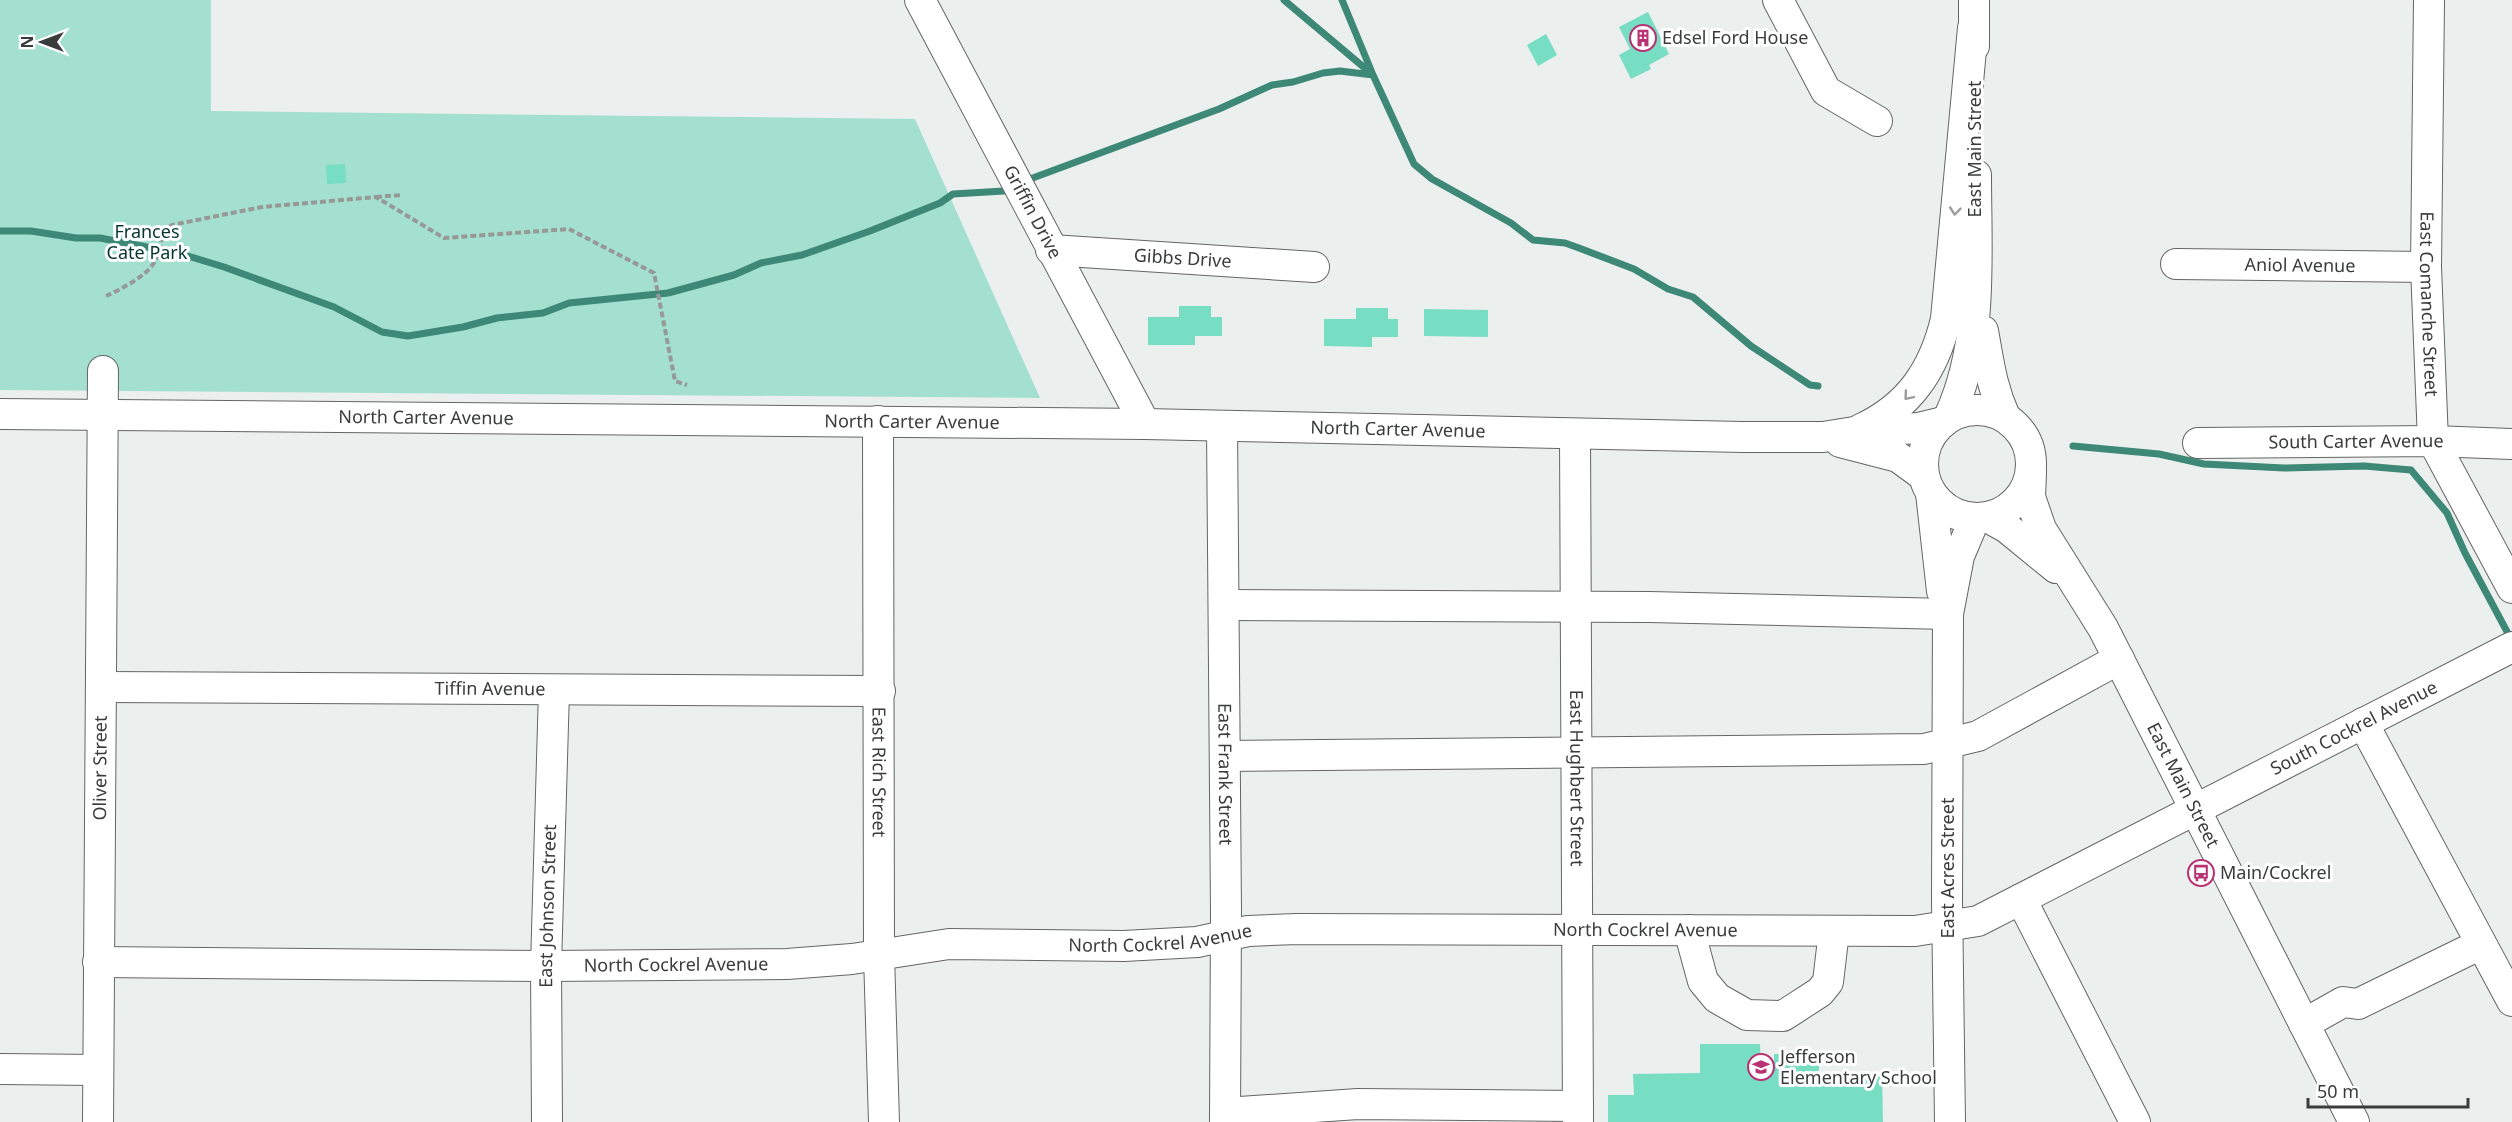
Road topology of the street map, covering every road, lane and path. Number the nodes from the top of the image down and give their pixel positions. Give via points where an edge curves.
1 (920, 0) edge
2 (1778, 0) edge
3 (2429, 0) edge
4 (1973, 14) edge
5 (1877, 121) dead end
6 (402, 195) dead end
7 (376, 197) junction
8 (1052, 250) junction
9 (2176, 264) dead end
10 (1314, 267) dead end
11 (2426, 267) junction
12 (106, 296) dead end
13 (1976, 298) junction
14 (103, 371) dead end
15 (687, 385) dead end
16 (0, 414) edge
17 (102, 415) junction
18 (2005, 417) junction
19 (1946, 419) junction
20 (878, 421) junction
21 (1145, 424) junction
22 (1222, 426) junction
23 (1854, 432) junction
24 (1575, 434) junction
25 (1823, 437) junction
26 (2433, 441) junction
27 (2198, 443) dead end
28 (2512, 444) edge
29 (2031, 472) junction
30 (1927, 485) junction
31 (1982, 518) junction
32 (2072, 581) junction
33 (2512, 588) edge
34 (1224, 605) junction
35 (1576, 607) junction
36 (1948, 614) junction
37 (2512, 647) edge
38 (2119, 659) junction
39 (102, 687) junction
40 (554, 690) junction
41 (880, 692) junction
42 (2363, 723) junction
43 (1948, 742) junction
44 (1577, 753) junction
45 (1225, 756) junction
46 (2195, 810) junction
47 (2021, 899) junction
48 (1948, 927) junction
49 (1689, 930) junction
50 (1578, 931) junction
51 (1834, 931) junction
52 (1226, 936) junction
53 (2481, 944) junction
54 (879, 955) junction
55 (99, 962) junction
56 (546, 966) junction
57 (2512, 1001) edge
58 (2304, 1024) junction
59 (0, 1069) edge
60 (98, 1070) junction
61 (1578, 1114) edge
62 (1225, 1117) edge
63 (98, 1122) edge
64 (547, 1122) edge
65 (884, 1122) edge
66 (1950, 1122) edge
67 (2136, 1122) edge
68 (2354, 1122) edge

1 - 8 street, Griffin Drive
2 - 5 street via 1826,91
3 - 11 street, East Comanche Street
4 - 13 street, East Main Street
4 -> 23 street via 1946,319 1941,339 1934,359 1904,401 1879,421
6 - 7 path
7 - 12 path via 262,207 165,229 156,260 145,273
7 - 15 path via 444,238 569,230 654,273 675,381
8 - 10 street, Gibbs Drive
8 - 21 street, Griffin Drive
9 - 11 street, Aniol Avenue
11 - 26 street, East Comanche Street
13 - 18 street, East Main Street via 1988,369
13 - 19 street, East Main Street via 1967,370
14 - 17 street, Oliver Street
16 - 17 street, North Carter Avenue
17 - 20 street, North Carter Avenue
17 - 39 street, Oliver Street
18 - 19 street via 1988,410 1970,410
18 - 29 street via 2026,440
19 - 23 street, North Carter Avenue via 1918,428
19 - 30 street via 1929,438 1923,457
20 - 21 street, North Carter Avenue
20 - 41 street, East Rich Street
21 - 22 street, North Carter Avenue
22 - 24 street, North Carter Avenue
22 - 34 street, East Frank Street
23 - 25 street, North Carter Avenue
24 - 25 street, North Carter Avenue
24 - 35 street, East Hughbert Street
25 - 30 street, North Carter Avenue via 1898,457
26 - 27 street, South Carter Avenue
26 - 28 street, South Carter Avenue
26 - 33 street, East Comanche Street
29 - 31 street via 2024,493 2009,509
29 - 32 street, East Main Street via 2030,496 2041,529
30 - 31 street via 1945,508 1957,515
30 - 36 street, East Acres Street via 1939,552 1939,579
31 - 32 street, East Main Street via 2007,528
31 - 36 street, East Acres Street via 1959,556
32 - 38 street, East Main Street
34 - 35 street
34 - 45 street, East Frank Street
35 - 36 street
35 - 44 street, East Hughbert Street
36 - 43 street, East Acres Street
37 - 42 street, South Cockrel Avenue
38 - 43 street via 1978,736
38 - 46 street, East Main Street
39 - 40 street, Tiffin Avenue
39 - 55 street, Oliver Street
40 - 41 street, Tiffin Avenue
40 - 56 street, East Johnson Street
41 - 54 street, East Rich Street
42 - 46 street, South Cockrel Avenue
42 - 53 street
43 - 44 street via 1924,749
43 - 48 street, East Acres Street
44 - 45 street
44 - 50 street, East Hughbert Street
45 - 52 street, East Frank Street
46 - 47 street, North Cockrel Avenue
46 - 58 street, East Main Street
47 - 48 street, North Cockrel Avenue via 1978,921
47 - 67 street
48 - 51 street, North Cockrel Avenue
48 - 66 street, East Acres Street
49 - 50 street, North Cockrel Avenue
49 - 51 street, North Cockrel Avenue
49 - 51 street via 1703,981 1717,998 1747,1016 1784,1016 1821,992 1828,982
50 - 52 street, North Cockrel Avenue via 1297,929
50 - 61 street, East Hughbert Street
52 - 54 street, North Cockrel Avenue via 1197,942 1124,946 949,944
52 - 62 street, East Frank Street
53 - 57 street
53 - 58 street via 2358,1004 2343,1002
54 - 56 street, North Cockrel Avenue via 788,963
54 - 65 street, East Rich Street
55 - 56 street, North Cockrel Avenue
55 - 60 street, Oliver Street
56 - 64 street, East Johnson Street
58 - 68 street, East Main Street
59 - 60 street
60 - 63 street, Oliver Street
61 - 62 street via 1358,1104

